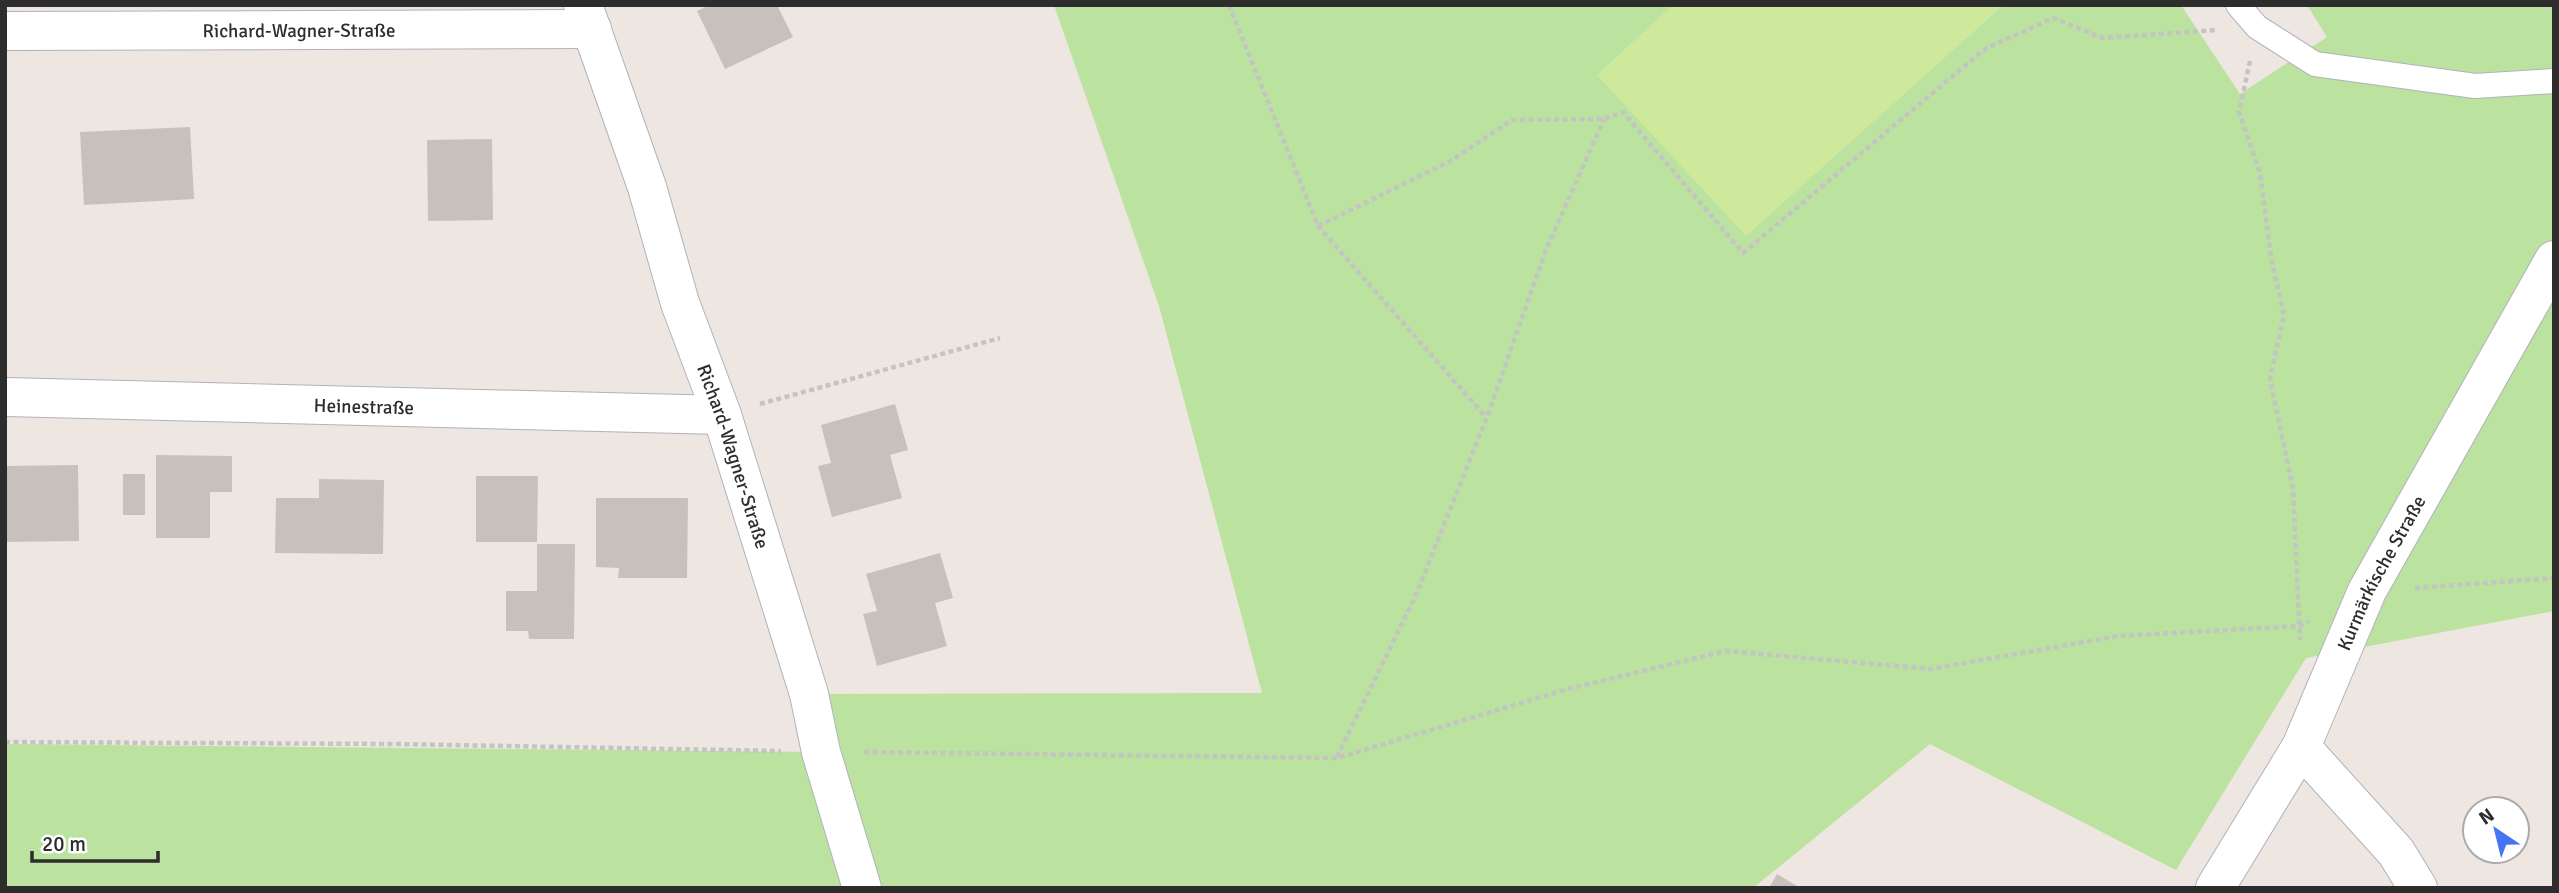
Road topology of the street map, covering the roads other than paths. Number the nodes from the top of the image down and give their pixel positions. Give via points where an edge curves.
1 (2238, 5) edge
2 (588, 17) edge
3 (5, 31) edge
4 (2554, 81) edge
5 (2554, 260) edge
6 (5, 397) edge
7 (722, 415) junction
8 (2301, 747) junction
9 (862, 888) edge
10 (2215, 888) edge
11 (2418, 888) edge

1 - 4 lane via 2257,27 2315,64 2475,86
2 - 3 street, Richard-Wagner-Straße
2 - 7 street, Richard-Wagner-Straße via 648,187 680,303
5 - 8 street, Kurmärkische Straße via 2367,591
6 - 7 street, Heinestraße
7 - 9 street, Richard-Wagner-Straße via 809,694 821,752
8 - 10 street, Kurmärkische Straße
8 - 11 street via 2396,852

